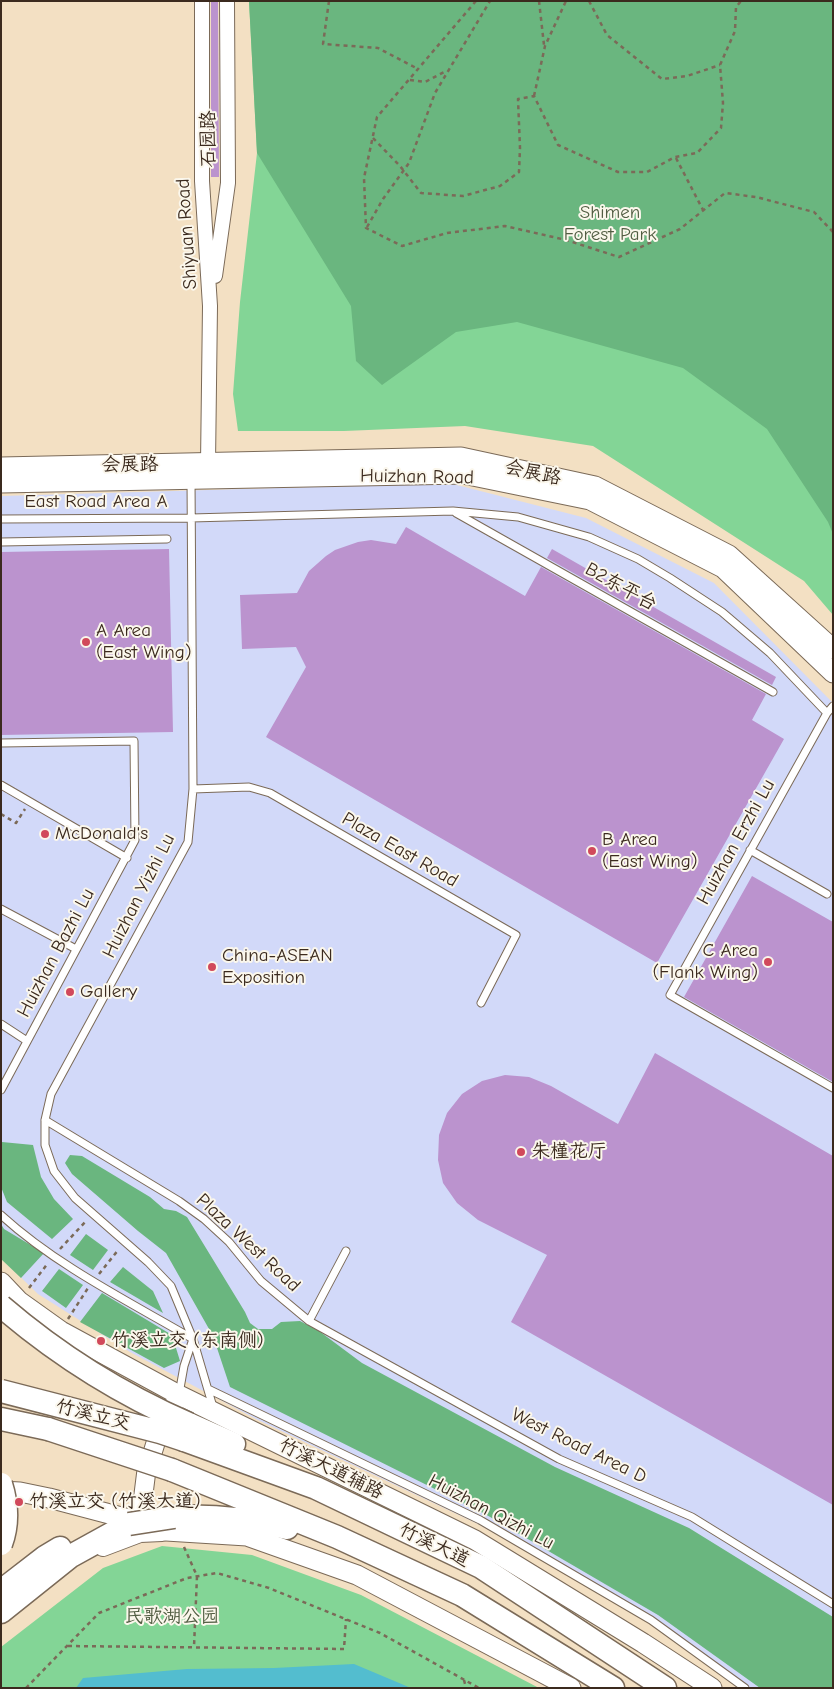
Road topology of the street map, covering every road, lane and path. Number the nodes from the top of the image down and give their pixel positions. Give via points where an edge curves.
1 (202, 1) edge
2 (227, 1) edge
3 (329, 1) edge
4 (476, 1) edge
5 (490, 1) edge
6 (539, 1) edge
7 (566, 1) edge
8 (589, 1) edge
9 (741, 1) edge
10 (545, 46) junction
11 (720, 65) junction
12 (418, 69) junction
13 (448, 71) junction
14 (409, 80) junction
15 (534, 96) junction
16 (373, 138) junction
17 (676, 157) junction
18 (403, 170) junction
19 (703, 210) junction
20 (366, 228) junction
21 (833, 232) edge
22 (210, 306) junction
23 (208, 464) junction
24 (1, 467) edge
25 (191, 479) junction
26 (1, 483) edge
27 (453, 511) junction
28 (191, 518) junction
29 (1, 519) edge
30 (166, 539) dead end
31 (1, 542) edge
32 (833, 649) edge
33 (833, 672) edge
34 (773, 692) dead end
35 (833, 706) edge
36 (828, 712) junction
37 (1, 743) edge
38 (1, 785) edge
39 (193, 789) junction
40 (30, 801) junction
41 (1, 814) edge
42 (750, 850) junction
43 (126, 858) junction
44 (828, 894) dead end
45 (1, 909) edge
46 (76, 948) junction
47 (481, 1003) dead end
48 (1, 1024) edge
49 (27, 1041) junction
50 (833, 1088) edge
51 (1, 1090) edge
52 (45, 1120) junction
53 (1, 1215) edge
54 (346, 1251) dead end
55 (2, 1282) edge
56 (1, 1306) edge
57 (309, 1321) junction
58 (193, 1339) junction
59 (208, 1389) junction
60 (1, 1391) edge
61 (179, 1395) junction
62 (215, 1412) junction
63 (1, 1419) edge
64 (187, 1432) junction
65 (172, 1470) joint
66 (1, 1484) edge
67 (1, 1491) edge
68 (134, 1523) junction
69 (173, 1527) junction
70 (338, 1537) junction
71 (1, 1544) edge
72 (197, 1576) junction
73 (1, 1591) edge
74 (833, 1604) edge
75 (1, 1612) edge
76 (346, 1620) junction
77 (1, 1624) edge
78 (68, 1646) junction
79 (194, 1648) junction
80 (464, 1679) junction
81 (26, 1688) edge
82 (466, 1688) edge
83 (478, 1688) edge
84 (571, 1688) edge
85 (613, 1688) edge
86 (665, 1688) edge
87 (712, 1688) edge
88 (745, 1688) edge

1 - 22 street, Shiyuan Road via 202,182
2 - 22 street, 石园路 via 228,183
3 - 12 path via 323,44 378,48
4 - 12 path
5 - 13 path
6 - 10 path
7 - 10 path
8 - 11 path via 607,35 662,80
9 - 11 path via 736,7 735,31
10 - 15 path
11 - 17 path via 721,128 697,153
12 - 14 path
13 - 14 path via 425,82
13 - 18 path via 435,93 409,163
14 - 16 path via 377,117
15 - 17 path via 558,145 618,172 647,172
15 - 18 path via 518,99 520,172 500,186 463,196 421,193
16 - 18 path
16 - 20 path via 364,178
17 - 19 path
18 - 20 path
19 - 20 path via 680,229 619,257 566,240 504,226 447,233 402,246
19 - 21 path via 725,193 756,197 814,212
22 - 23 street, Shiyuan Road
23 - 24 main road, 会展路
23 - 25 lane
23 - 32 main road, 会展路 via 461,457 595,486 729,555
25 - 26 main road, Huizhan Road
25 - 28 lane, Huizhan Yizhi Lu
25 - 33 main road, Huizhan Road via 463,474 590,500 723,568
27 - 28 lane, East Road Area A
27 - 34 lane, B2东平台
27 - 36 lane, East Road Area A via 518,517 589,537 638,559 722,612 770,653
28 - 29 lane, East Road Area A
28 - 39 lane, Huizhan Yizhi Lu
30 - 31 lane
35 - 36 lane, Huizhan Erzhi Lu
36 - 42 lane, Huizhan Erzhi Lu
37 - 43 lane, Huizhan Bazhi Lu via 134,741 135,840
38 - 40 lane
39 - 47 lane, Plaza East Road via 249,787 270,793 516,935
39 - 52 lane, Huizhan Yizhi Lu via 188,842 51,1094
40 - 41 path via 16,823
40 - 43 lane
42 - 44 lane
42 - 50 lane, Huizhan Erzhi Lu via 670,995
43 - 46 lane, Huizhan Bazhi Lu
45 - 46 lane
46 - 49 lane, Huizhan Bazhi Lu
48 - 49 lane
49 - 51 lane, Huizhan Bazhi Lu
52 - 57 lane, Plaza West Road via 179,1201 204,1220 229,1242 261,1281
52 - 58 lane, Huizhan Yizhi Lu via 45,1145 54,1171 75,1198 171,1286
53 - 58 lane via 54,1256
54 - 57 lane, Plaza West Road
55 - 61 main road, 竹溪大道辅路 via 19,1301 61,1331
56 - 64 highway, bridge via 76,1364
57 - 74 lane, West Road Area D via 559,1459 692,1517
58 - 59 lane, Huizhan Yizhi Lu
58 - 61 lane
59 - 62 lane, Huizhan Yizhi Lu
59 - 88 lane, Huizhan Qizhi Lu via 480,1520 651,1620
60 - 64 highway, 竹溪立交, bridge via 160,1432
61 - 62 main road, 竹溪大道辅路
61 - 68 street via 158,1435
62 - 87 main road, 竹溪大道辅路 via 475,1540
63 - 65 highway, 竹溪立交, bridge via 48,1429
64 - 86 highway, 竹溪大道 via 227,1440 316,1488 481,1567
65 - 70 highway, 竹溪大道
66 - 71 highway, bridge via 6,1507
67 - 68 main road via 49,1498
68 - 69 highway, bridge
68 - 73 highway via 96,1531 70,1542
68 - 75 highway via 71,1556
69 - 70 highway via 196,1516 230,1517
69 - 72 path
69 - 77 street via 140,1533 98,1549
69 - 84 main road via 247,1536 357,1576
70 - 85 highway, 竹溪大道 via 462,1595
72 - 76 path via 217,1573 269,1588
72 - 78 path via 99,1613
72 - 79 path
76 - 79 path via 344,1649
76 - 80 path via 380,1633
78 - 79 path
78 - 81 path
80 - 82 path
80 - 83 path

